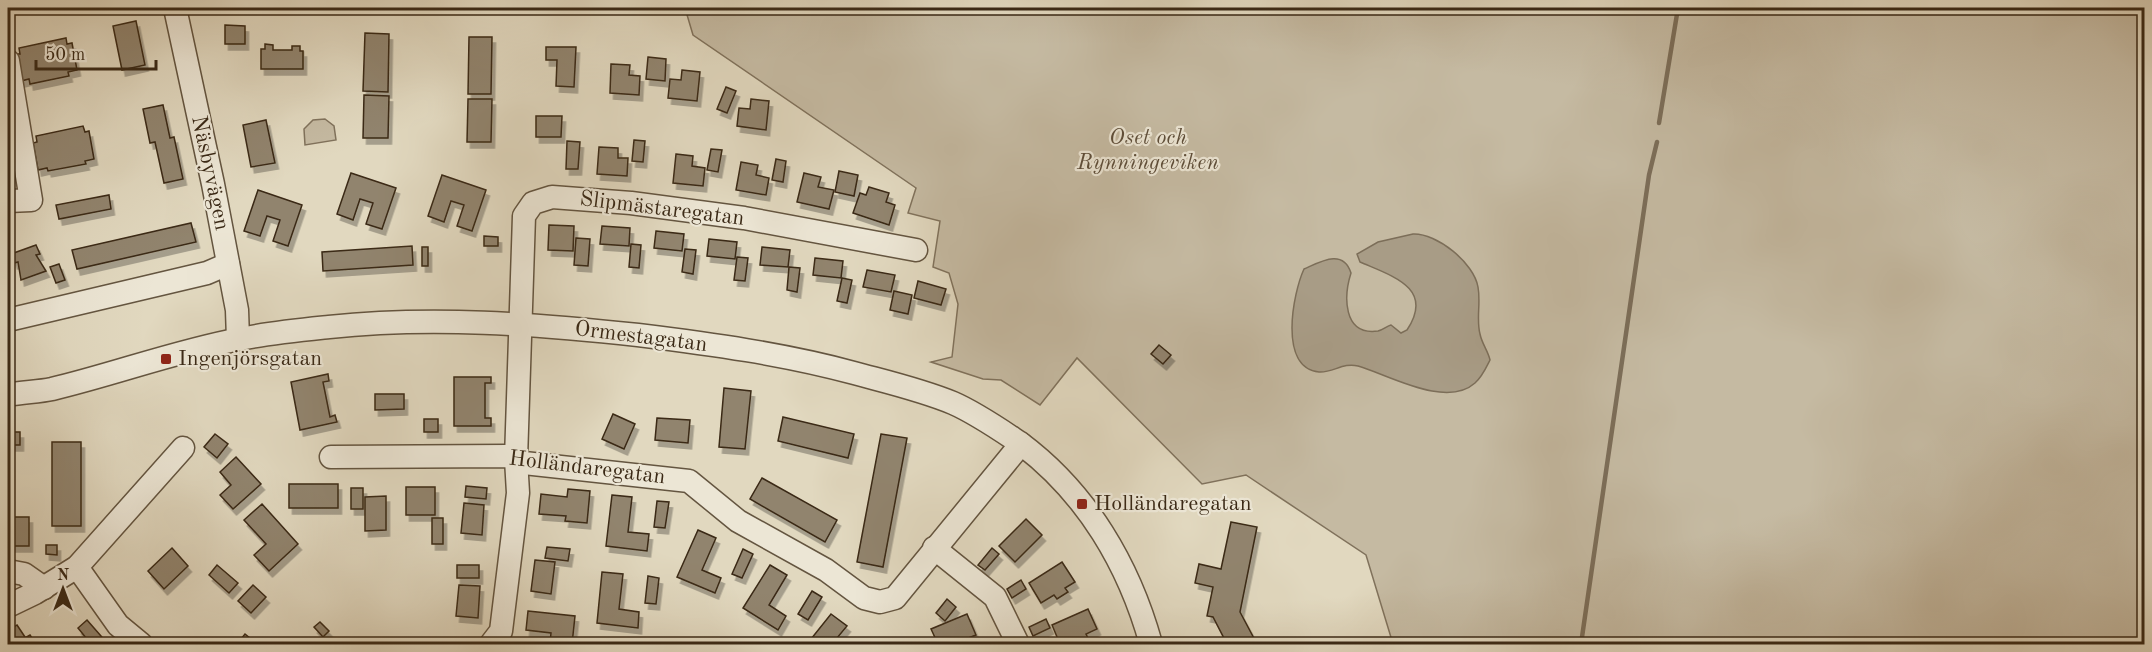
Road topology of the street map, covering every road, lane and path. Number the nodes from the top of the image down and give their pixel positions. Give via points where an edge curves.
1 (175, 8) edge
2 (8, 61) edge
3 (8, 201) edge
4 (916, 250) dead end
5 (228, 264) junction
6 (8, 320) edge
7 (520, 325) junction
8 (238, 339) junction
9 (8, 395) edge
10 (1021, 444) junction
11 (183, 448) dead end
12 (331, 457) dead end
13 (516, 459) junction
14 (934, 548) junction
15 (77, 567) junction
16 (8, 571) edge
17 (44, 588) junction
18 (8, 606) edge
19 (141, 645) edge
20 (490, 645) edge
21 (1018, 645) edge
22 (1151, 645) edge

1 - 5 street, Näsbyvägen
2 - 3 street via 31,200
4 - 7 street, Slipmästaregatan via 631,202 540,198 524,216
5 - 6 street via 207,273
5 - 8 street, Näsbyvägen
7 - 8 street, Ormestagatan via 388,323
7 - 10 street, Ormestagatan via 694,342 819,364 954,404
7 - 13 street
8 - 9 street, Ormestagatan via 49,389
10 - 14 street, Holländaregatan
10 - 22 street, Ormestagatan via 1073,492 1100,528 1121,563
11 - 15 street
12 - 13 street, Holländaregatan
13 - 14 street, Holländaregatan via 689,481 738,521 826,570 864,598 880,602 895,598
13 - 20 street via 519,493 501,631
14 - 21 street via 995,597
15 - 17 street
15 - 19 street via 118,625
16 - 17 street via 24,574
17 - 18 street

